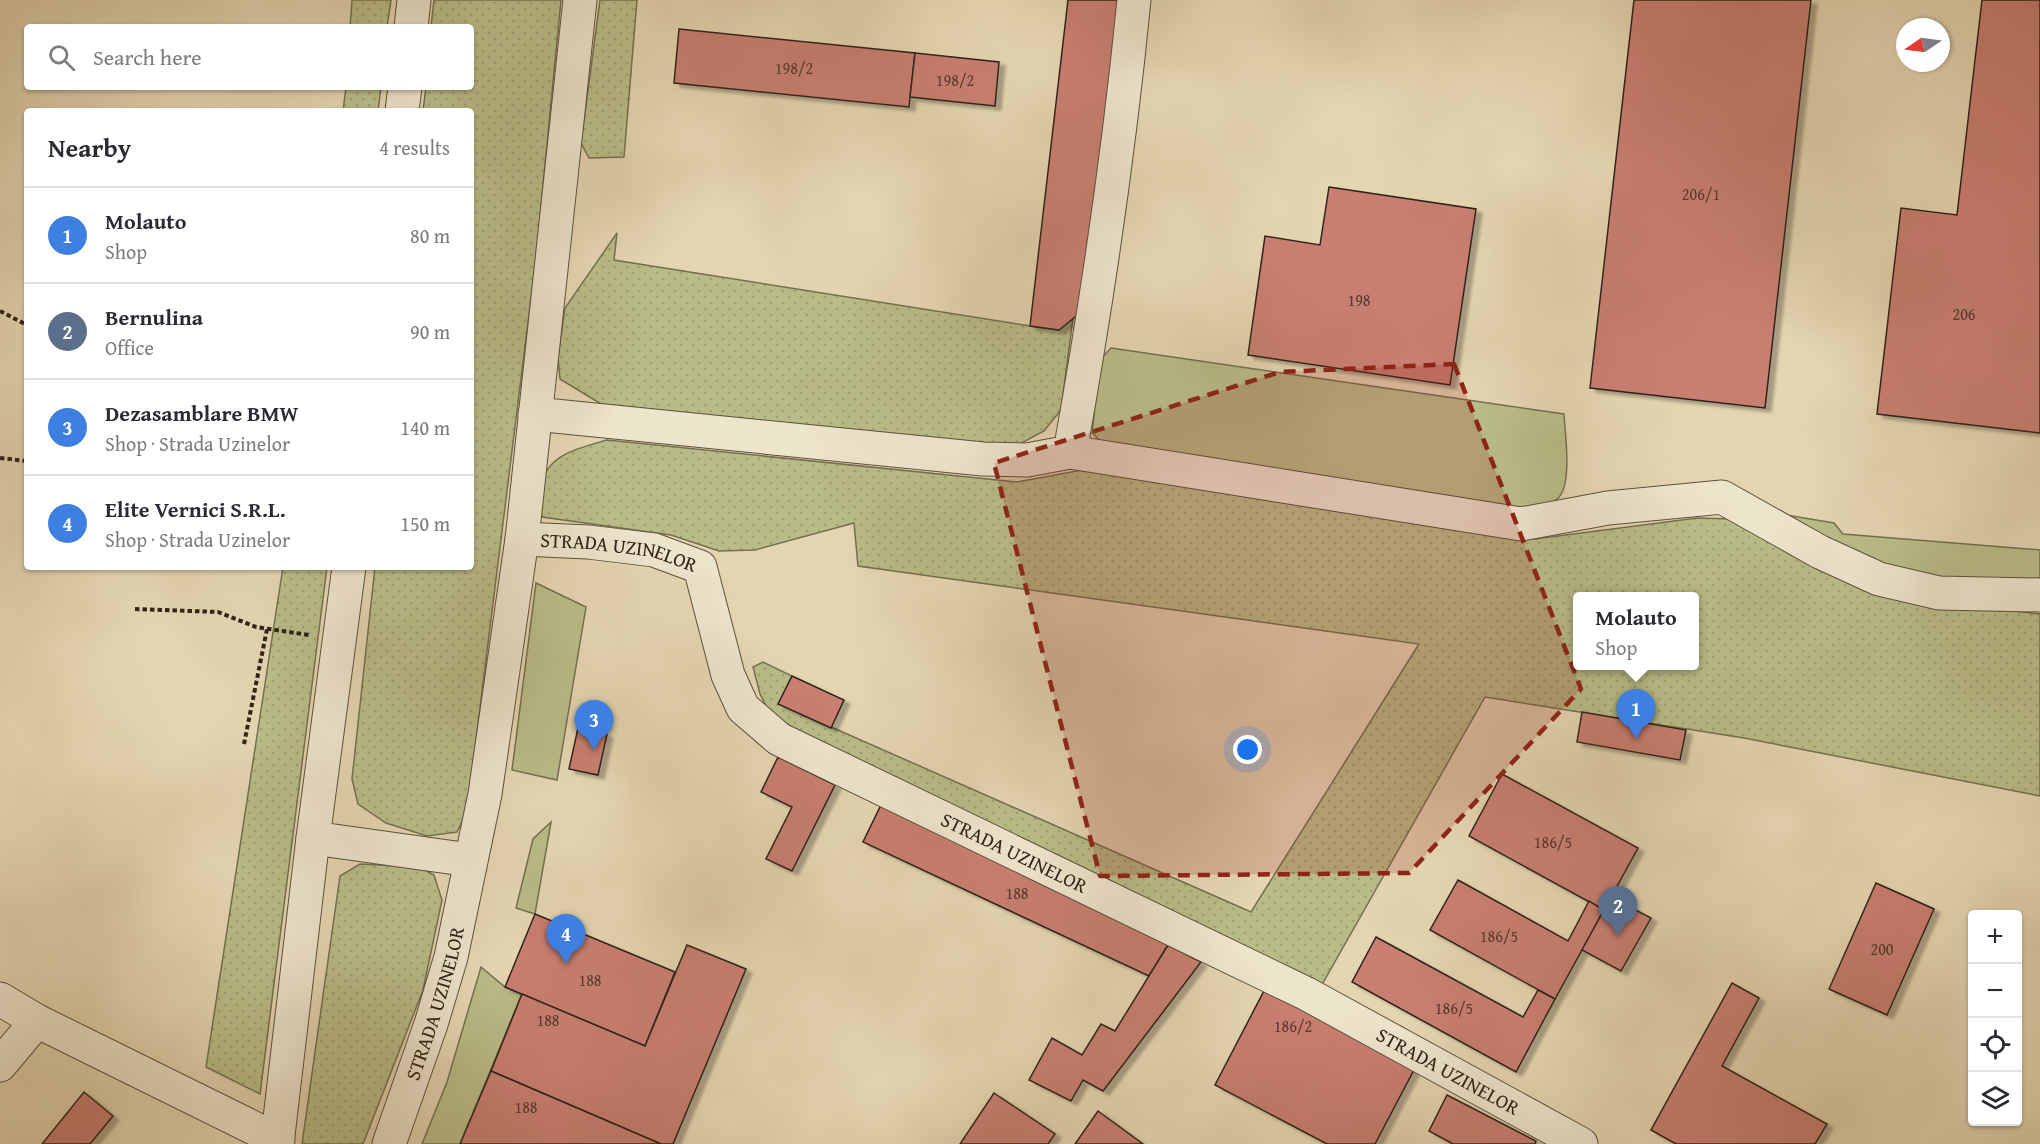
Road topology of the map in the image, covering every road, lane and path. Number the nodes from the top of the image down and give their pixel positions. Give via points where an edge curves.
1 (414, 0) edge
2 (580, 0) edge
3 (1134, 0) edge
4 (411, 24) edge
5 (405, 90) edge
6 (402, 108) edge
7 (0, 311) edge
8 (24, 323) edge
9 (535, 414) junction
10 (1070, 452) junction
11 (0, 458) edge
12 (24, 461) edge
13 (522, 539) junction
14 (349, 570) edge
15 (2040, 595) edge
16 (135, 609) dead end
17 (267, 629) junction
18 (339, 639) junction
19 (244, 744) dead end
20 (313, 838) junction
21 (470, 861) junction
22 (0, 999) edge
23 (37, 1021) junction
24 (0, 1065) edge
25 (278, 1142) edge
26 (389, 1144) edge
27 (1581, 1144) edge

1 - 4 street
2 - 9 street, STRADA UZINELOR
3 - 10 street via 1122,122 1092,332
5 - 6 street
7 - 8 path
9 - 10 street via 983,459 1027,460
9 - 13 street, STRADA UZINELOR
10 - 15 street via 1521,524 1608,508 1722,497 1820,552 1879,579 1939,593
11 - 12 path
13 - 21 street, STRADA UZINELOR via 485,794
13 - 27 street, STRADA UZINELOR via 654,550 700,567 728,675 743,708 779,739 1307,994
14 - 18 street
16 - 17 path via 218,612
17 - 18 path
17 - 19 path
18 - 20 street
20 - 21 street
20 - 25 street
21 - 26 street, STRADA UZINELOR via 451,957
22 - 23 street
23 - 24 street
23 - 25 street

